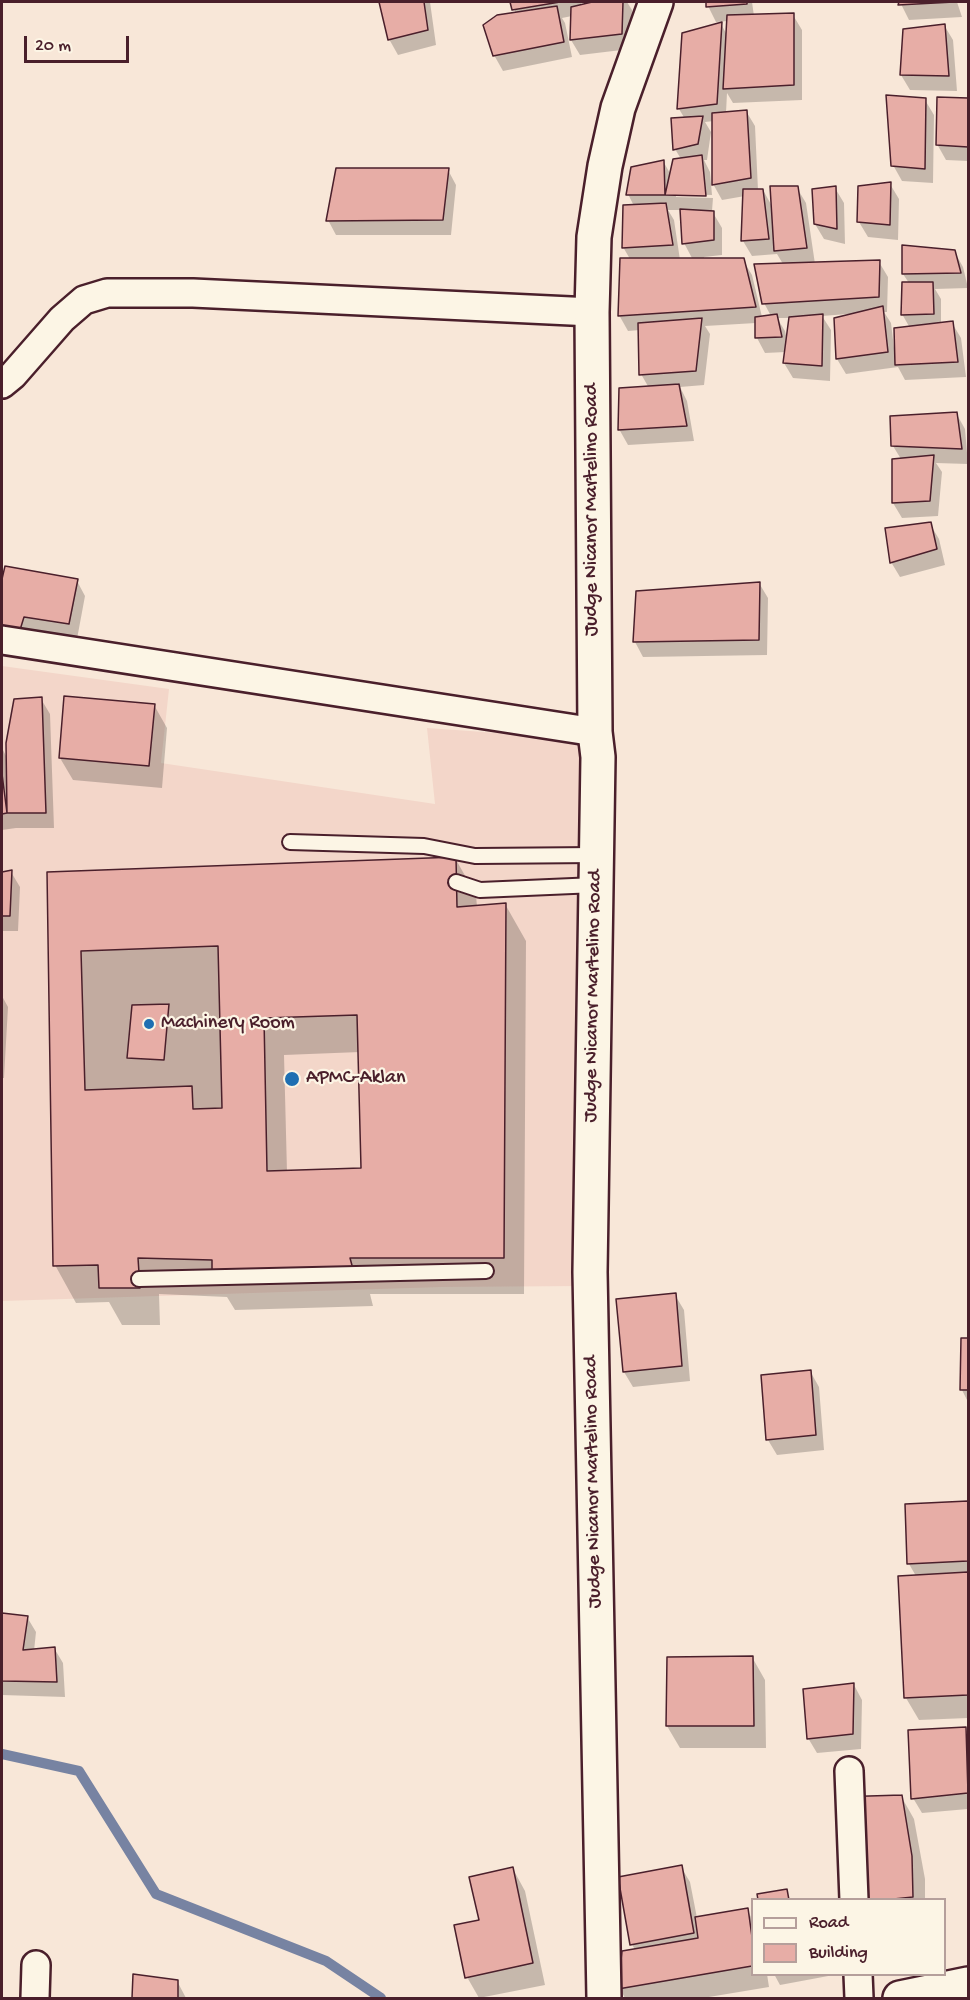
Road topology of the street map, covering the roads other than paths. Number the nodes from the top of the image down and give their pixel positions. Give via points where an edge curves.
1 (656, 2) edge
2 (592, 312) junction
3 (2, 384) edge
4 (2, 640) edge
5 (595, 732) junction
6 (290, 842) dead end
7 (596, 870) junction
8 (456, 882) dead end
9 (486, 1271) dead end
10 (140, 1279) dead end
11 (849, 1771) dead end
12 (854, 1898) edge
13 (36, 1965) dead end
14 (858, 1976) edge
15 (969, 1984) edge
16 (35, 1998) edge
17 (604, 1998) edge
18 (859, 1998) edge
19 (900, 1998) edge

1 - 2 main road, Judge Nicanor Martelino Road via 618,108 606,165 594,237
2 - 3 street via 107,293 76,306
2 - 5 main road, Judge Nicanor Martelino Road
4 - 5 street
5 - 7 main road, Judge Nicanor Martelino Road
6 - 7 lane via 424,846
7 - 8 lane via 480,890
7 - 17 main road, Judge Nicanor Martelino Road via 590,1272
9 - 10 lane
11 - 12 street
13 - 16 street
14 - 18 street
15 - 19 main road

